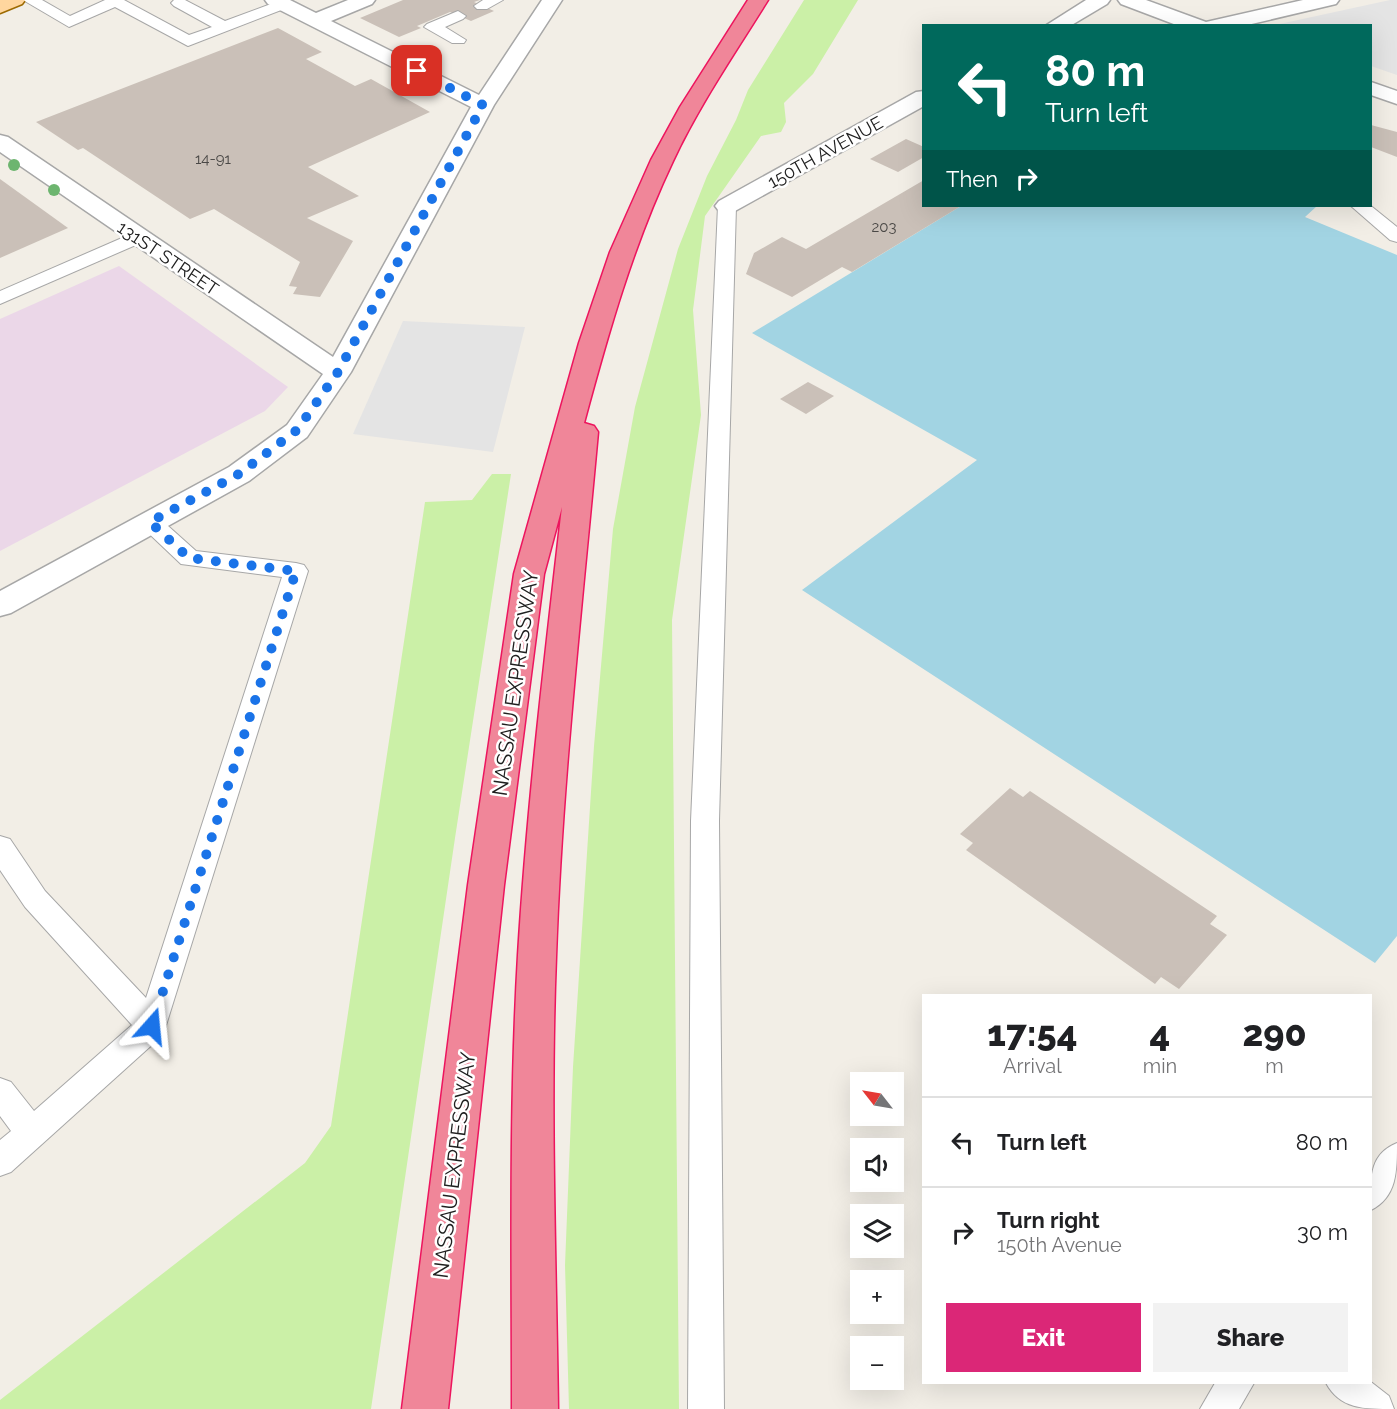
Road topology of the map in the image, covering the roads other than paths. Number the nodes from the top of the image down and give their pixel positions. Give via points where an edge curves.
1 (15, 0) edge
2 (32, 0) edge
3 (365, 0) edge
4 (552, 0) edge
5 (758, 0) edge
6 (1100, 0) edge
7 (1128, 0) edge
8 (1329, 0) edge
9 (280, 2) edge
10 (179, 3) dead end
11 (0, 7) edge
12 (458, 15) dead end
13 (315, 20) junction
14 (1058, 24) edge
15 (1194, 24) edge
16 (1223, 24) edge
17 (224, 27) junction
18 (458, 40) dead end
19 (1372, 88) edge
20 (922, 98) edge
21 (1397, 98) edge
22 (483, 105) junction
23 (0, 142) edge
24 (727, 206) joint
25 (1361, 207) edge
26 (1397, 236) edge
27 (138, 237) junction
28 (0, 298) edge
29 (592, 343) junction
30 (338, 372) junction
31 (150, 522) junction
32 (0, 605) edge
33 (0, 847) edge
34 (152, 1026) junction
35 (0, 1092) edge
36 (32, 1133) junction
37 (1397, 1158) edge
38 (0, 1161) edge
39 (1372, 1193) edge
40 (1235, 1384) edge
41 (1345, 1384) edge
42 (425, 1409) edge
43 (535, 1409) edge
44 (706, 1409) edge
45 (1218, 1409) edge
46 (1376, 1409) edge

1 - 11 main road
2 - 17 lane via 69,22 116,1 188,41
3 - 13 street
4 - 22 street
5 - 29 highway, NASSAU EXPRESSWAY via 662,160 622,252
6 - 14 street
7 - 15 street
8 - 16 street
9 - 13 street
9 - 17 lane
10 - 17 lane
12 - 18 lane via 432,27
13 - 22 street
19 - 21 street
20 - 24 street, 150TH AVENUE
22 - 30 street
23 - 27 street, 131ST STREET
24 - 44 lane via 705,821
25 - 26 lane
27 - 28 lane
27 - 30 street, 131ST STREET
29 - 42 highway, NASSAU EXPRESSWAY via 529,573 486,885
29 - 43 highway via 541,882 532,1162
30 - 31 street via 297,430 239,474
31 - 32 street
31 - 34 lane via 189,558 296,571
33 - 34 lane via 35,899
34 - 36 lane
35 - 36 lane
36 - 38 lane
37 - 39 lane
40 - 45 lane
41 - 46 lane

